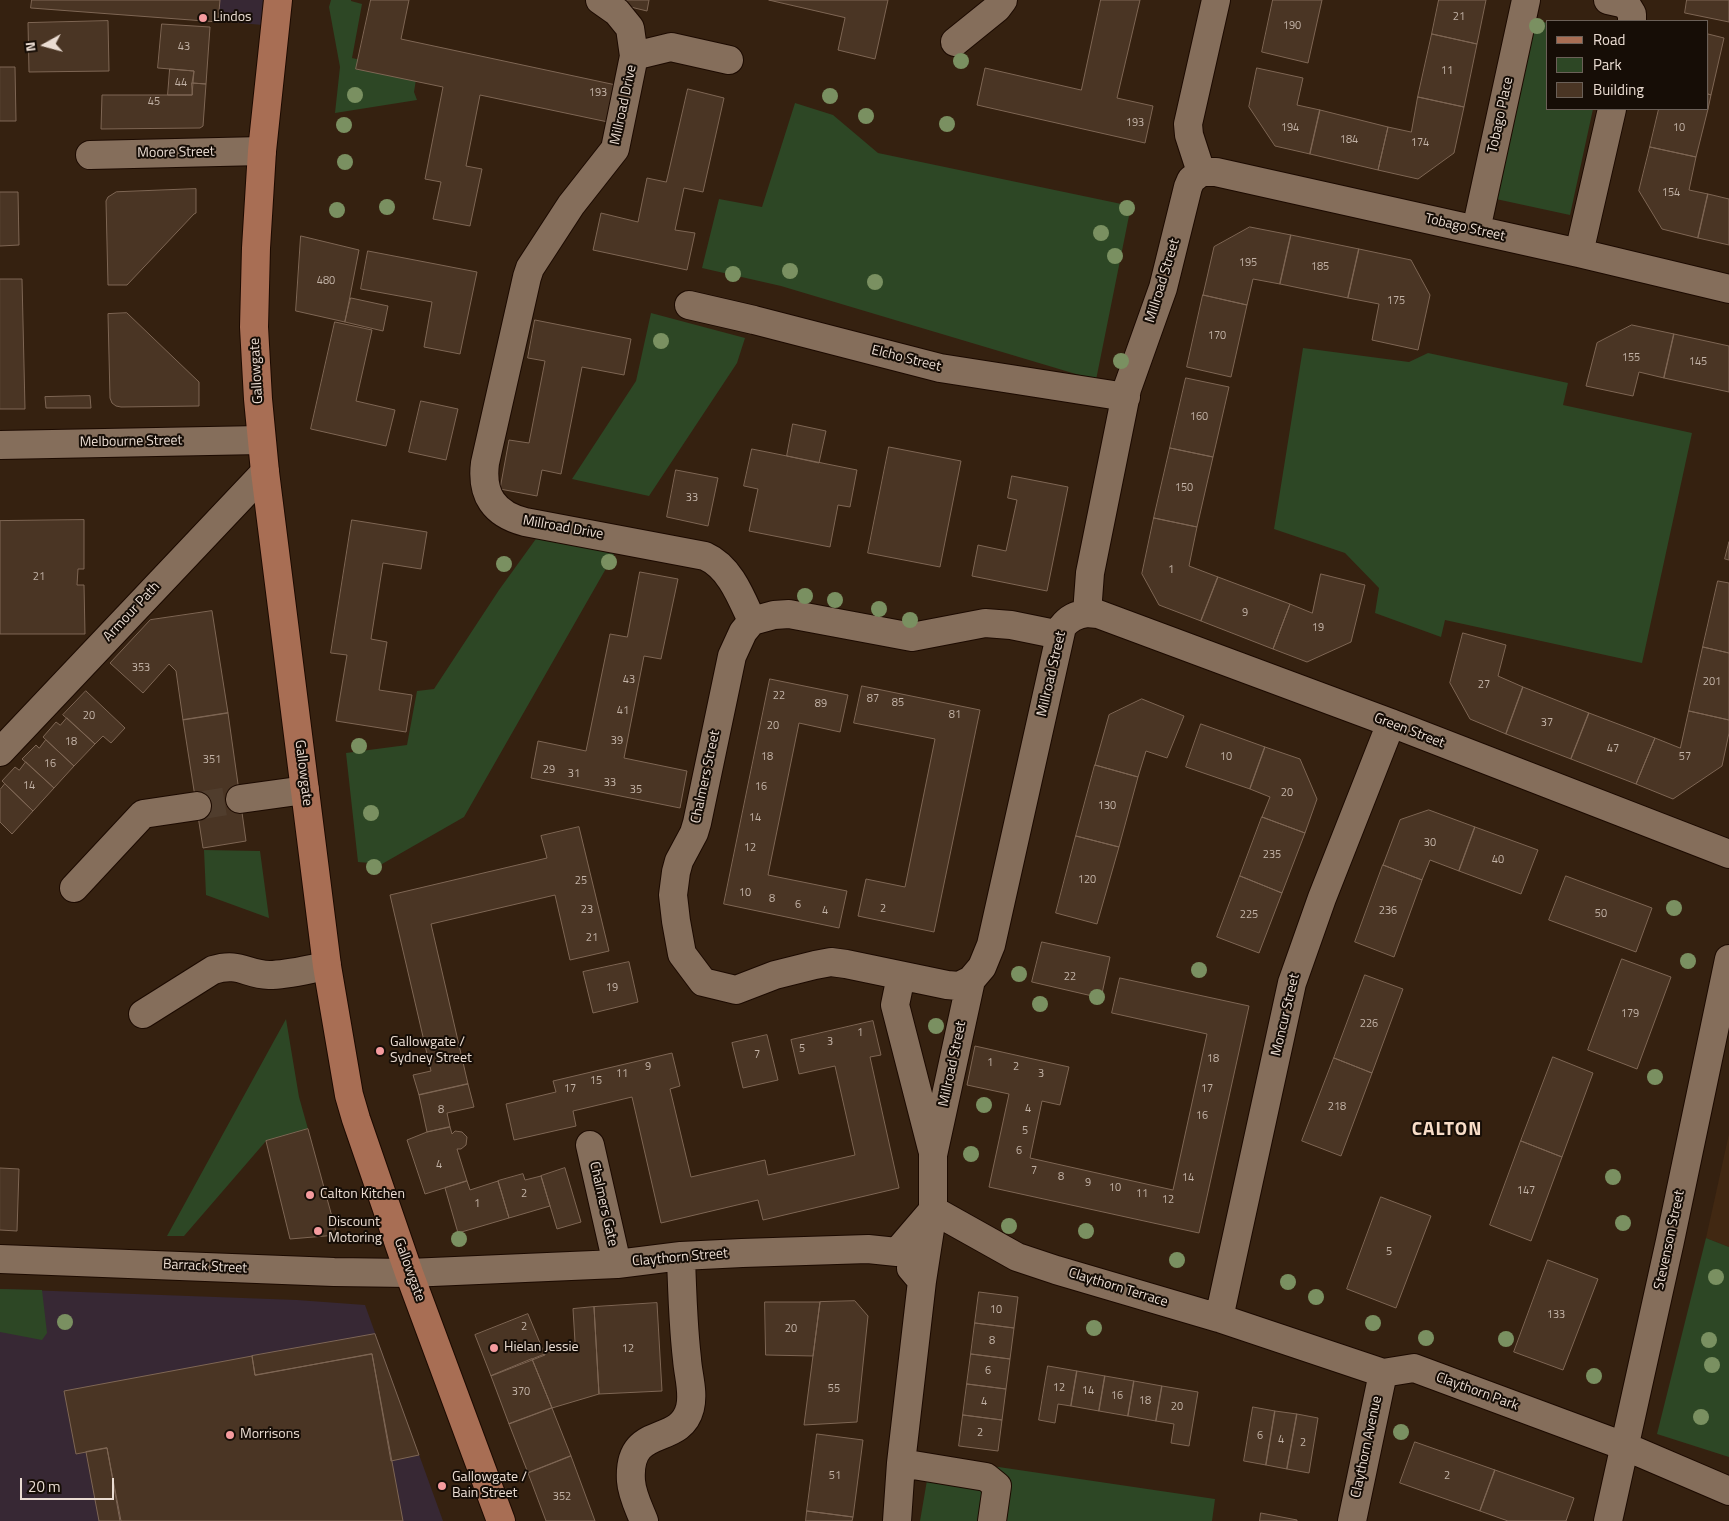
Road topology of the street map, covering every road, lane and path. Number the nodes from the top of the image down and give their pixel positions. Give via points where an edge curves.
1 (278, 0) edge
2 (600, 0) edge
3 (1003, 0) edge
4 (1216, 0) edge
5 (1526, 0) edge
6 (1608, 0) edge
7 (1632, 20) edge
8 (955, 42) dead end
9 (634, 56) junction
10 (729, 60) dead end
11 (1612, 110) edge
12 (262, 151) junction
13 (90, 156) dead end
14 (1201, 172) junction
15 (1476, 230) junction
16 (1579, 253) junction
17 (1729, 289) edge
18 (689, 305) dead end
19 (1126, 397) junction
20 (261, 440) junction
21 (0, 445) edge
22 (265, 472) junction
23 (1087, 613) junction
24 (752, 621) junction
25 (1060, 635) junction
26 (1391, 724) junction
27 (0, 752) edge
28 (305, 790) junction
29 (240, 800) tunnel mouth
30 (197, 806) tunnel mouth
31 (1729, 854) edge
32 (74, 888) dead end
33 (1729, 959) edge
34 (327, 966) junction
35 (901, 976) junction
36 (971, 980) junction
37 (143, 1014) dead end
38 (590, 1145) dead end
39 (934, 1155) junction
40 (933, 1210) junction
41 (897, 1252) junction
42 (681, 1256) junction
43 (0, 1258) edge
44 (617, 1264) junction
45 (409, 1273) junction
46 (922, 1281) junction
47 (1219, 1318) junction
48 (1383, 1373) junction
49 (1624, 1446) junction
50 (901, 1463) junction
51 (1729, 1491) edge
52 (501, 1521) edge
53 (644, 1521) edge
54 (897, 1521) edge
55 (992, 1521) edge
56 (1352, 1521) edge
57 (1608, 1521) edge

1 - 12 main road, Gallowgate
2 - 9 street, Millroad Drive via 617,12 630,28
3 - 8 street
4 - 14 street via 1188,124
5 - 15 street, Tobago Place
6 - 7 street via 1626,4
9 - 10 street via 671,47
9 - 24 street, Millroad Drive via 615,149 571,206 526,277 485,462 484,486 496,508 516,520 712,559 730,578
11 - 16 street
12 - 13 street, Moore Street
12 - 20 main road, Gallowgate via 254,327
14 - 15 street, Tobago Street via 1216,172
14 - 19 street, Millroad Street via 1188,187 1163,288
15 - 16 street, Tobago Street
16 - 17 street, Tobago Street
18 - 19 street, Elcho Street via 940,368
19 - 23 street, Millroad Street via 1090,573
20 - 21 street, Melbourne Street
20 - 22 main road, Gallowgate
22 - 27 street, Armour Path
22 - 28 main road, Gallowgate
23 - 25 street, Millroad Street via 1066,621
23 - 26 street, Green Street via 1098,614
24 - 25 street via 774,614 789,614 912,637 976,624 1011,625
24 - 35 street, Chalmers Street via 732,656 697,823 676,872 674,907 682,954 702,982 736,990 775,975 831,962
25 - 36 street, Millroad Street via 991,945 982,967
26 - 31 street, Green Street
26 - 47 street, Moncur Street via 1292,983
28 - 29 street
28 - 34 main road, Gallowgate
30 - 32 street via 143,814
33 - 49 street, Stevenson Street
34 - 37 street via 268,975 234,966 217,968
34 - 45 main road, Gallowgate via 349,1095
35 - 36 street, Chalmers Street via 953,986
35 - 39 street via 895,1005
36 - 39 street, Millroad Street
38 - 44 street, Chalmers Gate
39 - 40 street, Millroad Street
40 - 41 street
40 - 46 street, Millroad Street
40 - 47 street, Claythorn Terrace via 1017,1257
41 - 42 street, Claythorn Street via 868,1249
41 - 46 street
42 - 44 street, Claythorn Street
42 - 53 street via 692,1400 688,1415 679,1427 646,1441 636,1450 631,1482
43 - 45 street, Barrack Street
44 - 45 street, Claythorn Street
45 - 52 main road, Gallowgate
46 - 50 street, Millroad Street
47 - 48 street, Claythorn Park
48 - 49 street, Claythorn Park via 1414,1368
48 - 56 street, Claythorn Avenue
49 - 51 street, Claythorn Park
49 - 57 street, Stevenson Street
50 - 54 street, Millroad Street
50 - 55 street via 986,1477 997,1486

